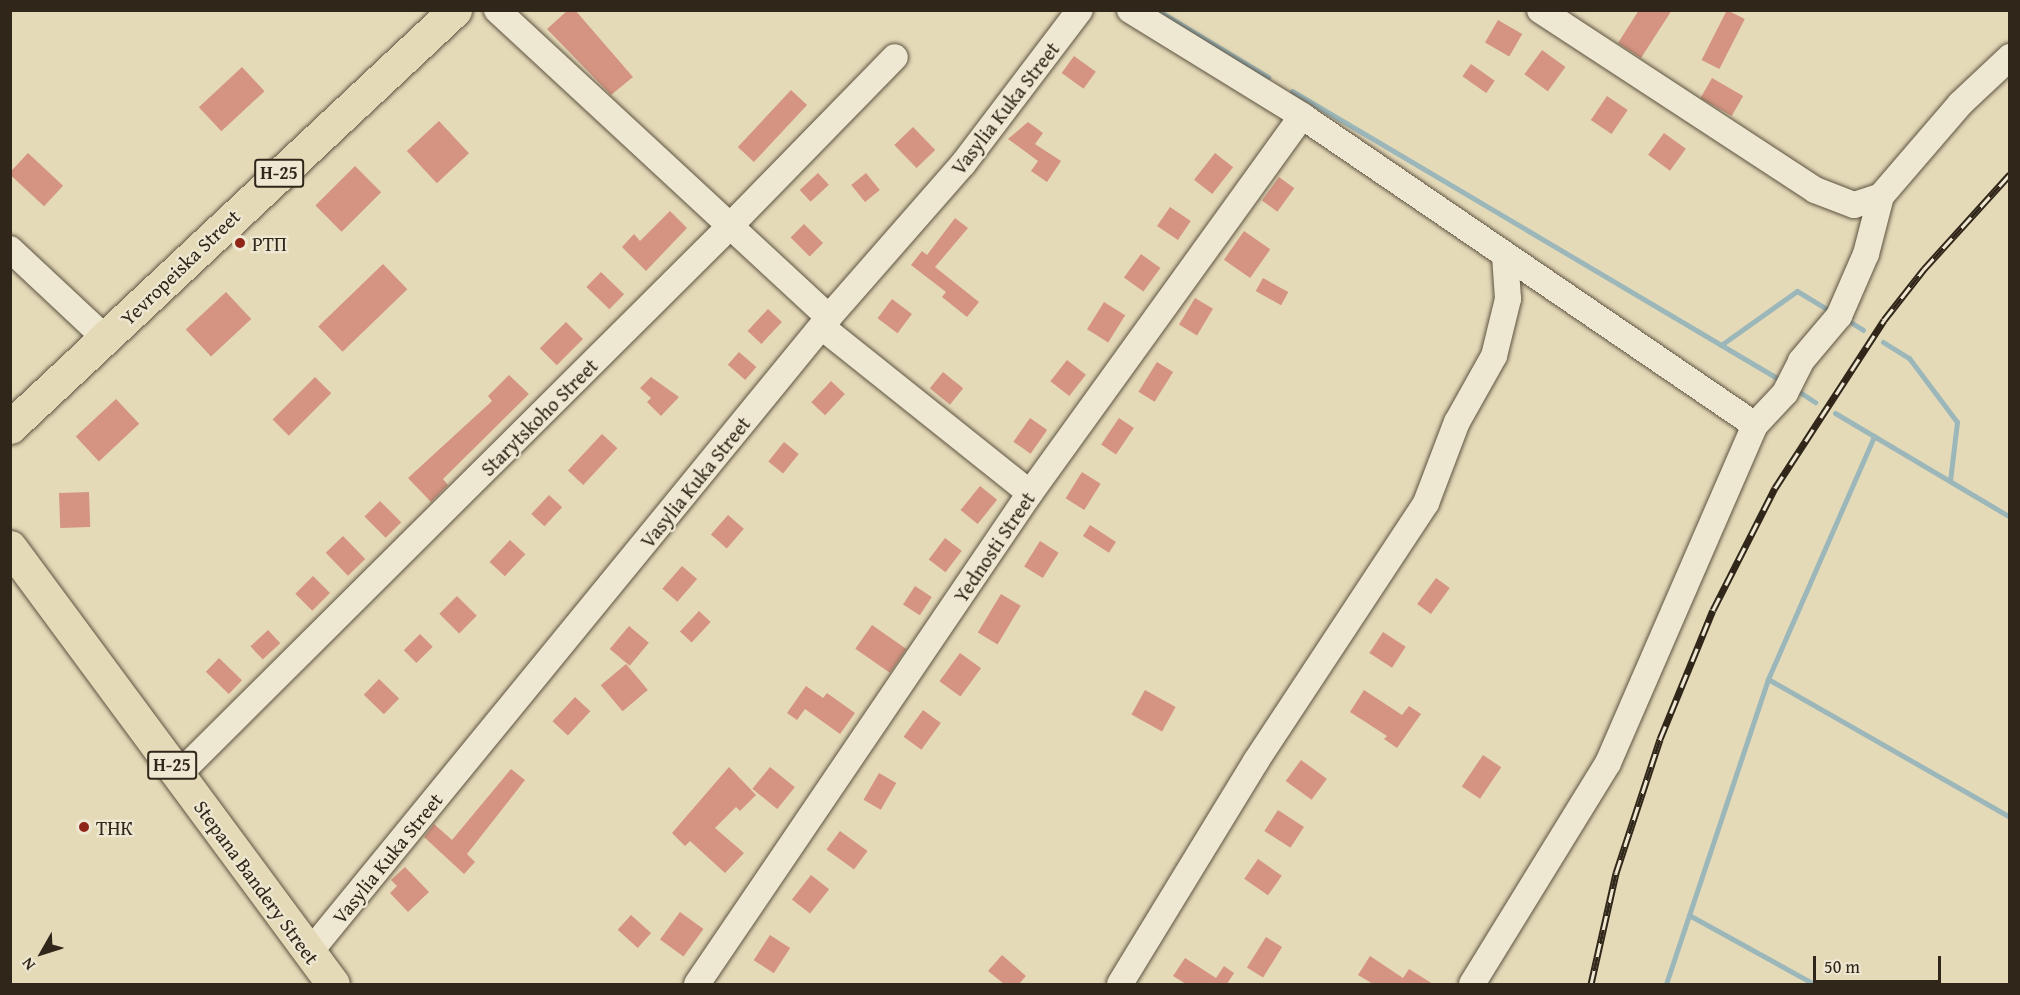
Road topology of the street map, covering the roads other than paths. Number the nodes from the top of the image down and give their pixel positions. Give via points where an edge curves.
1 (455, 10) edge
2 (497, 10) edge
3 (1080, 10) edge
4 (1130, 10) edge
5 (1540, 10) edge
6 (895, 57) dead end
7 (2010, 57) edge
8 (1302, 117) junction
9 (1815, 190) junction
10 (1881, 196) junction
11 (732, 224) junction
12 (10, 249) edge
13 (1866, 254) junction
14 (1505, 255) junction
15 (825, 322) junction
16 (105, 338) junction
17 (1755, 425) junction
18 (10, 427) edge
19 (1030, 493) junction
20 (10, 547) edge
21 (179, 774) junction
22 (309, 953) junction
23 (333, 984) edge
24 (697, 984) edge
25 (1120, 984) edge
26 (1472, 984) edge

1 - 16 main road, Yevropeiska Street / Н-25
2 - 11 street
3 - 15 street, Vasylia Kuka Street via 963,164
4 - 8 street
5 - 9 street
6 - 11 street, Starytskoho Street
7 - 10 street via 1960,104
8 - 14 street
8 - 19 street, Yednosti Street
9 - 10 street via 1854,206
9 - 13 street via 1855,229
10 - 13 street
11 - 15 street
11 - 21 street, Starytskoho Street
12 - 16 street
13 - 17 street via 1839,316 1806,355 1785,393
14 - 17 street
14 - 25 street via 1508,299 1494,356 1457,422 1426,503 1256,761
15 - 19 street
15 - 22 street, Vasylia Kuka Street
16 - 18 main road, Yevropeiska Street / Н-25
17 - 26 street via 1608,763
19 - 24 street, Yednosti Street
20 - 21 main road, Stepana Bandery Street / Н-25
21 - 22 main road, Stepana Bandery Street / Н-25
22 - 23 main road, Stepana Bandery Street / Н-25

